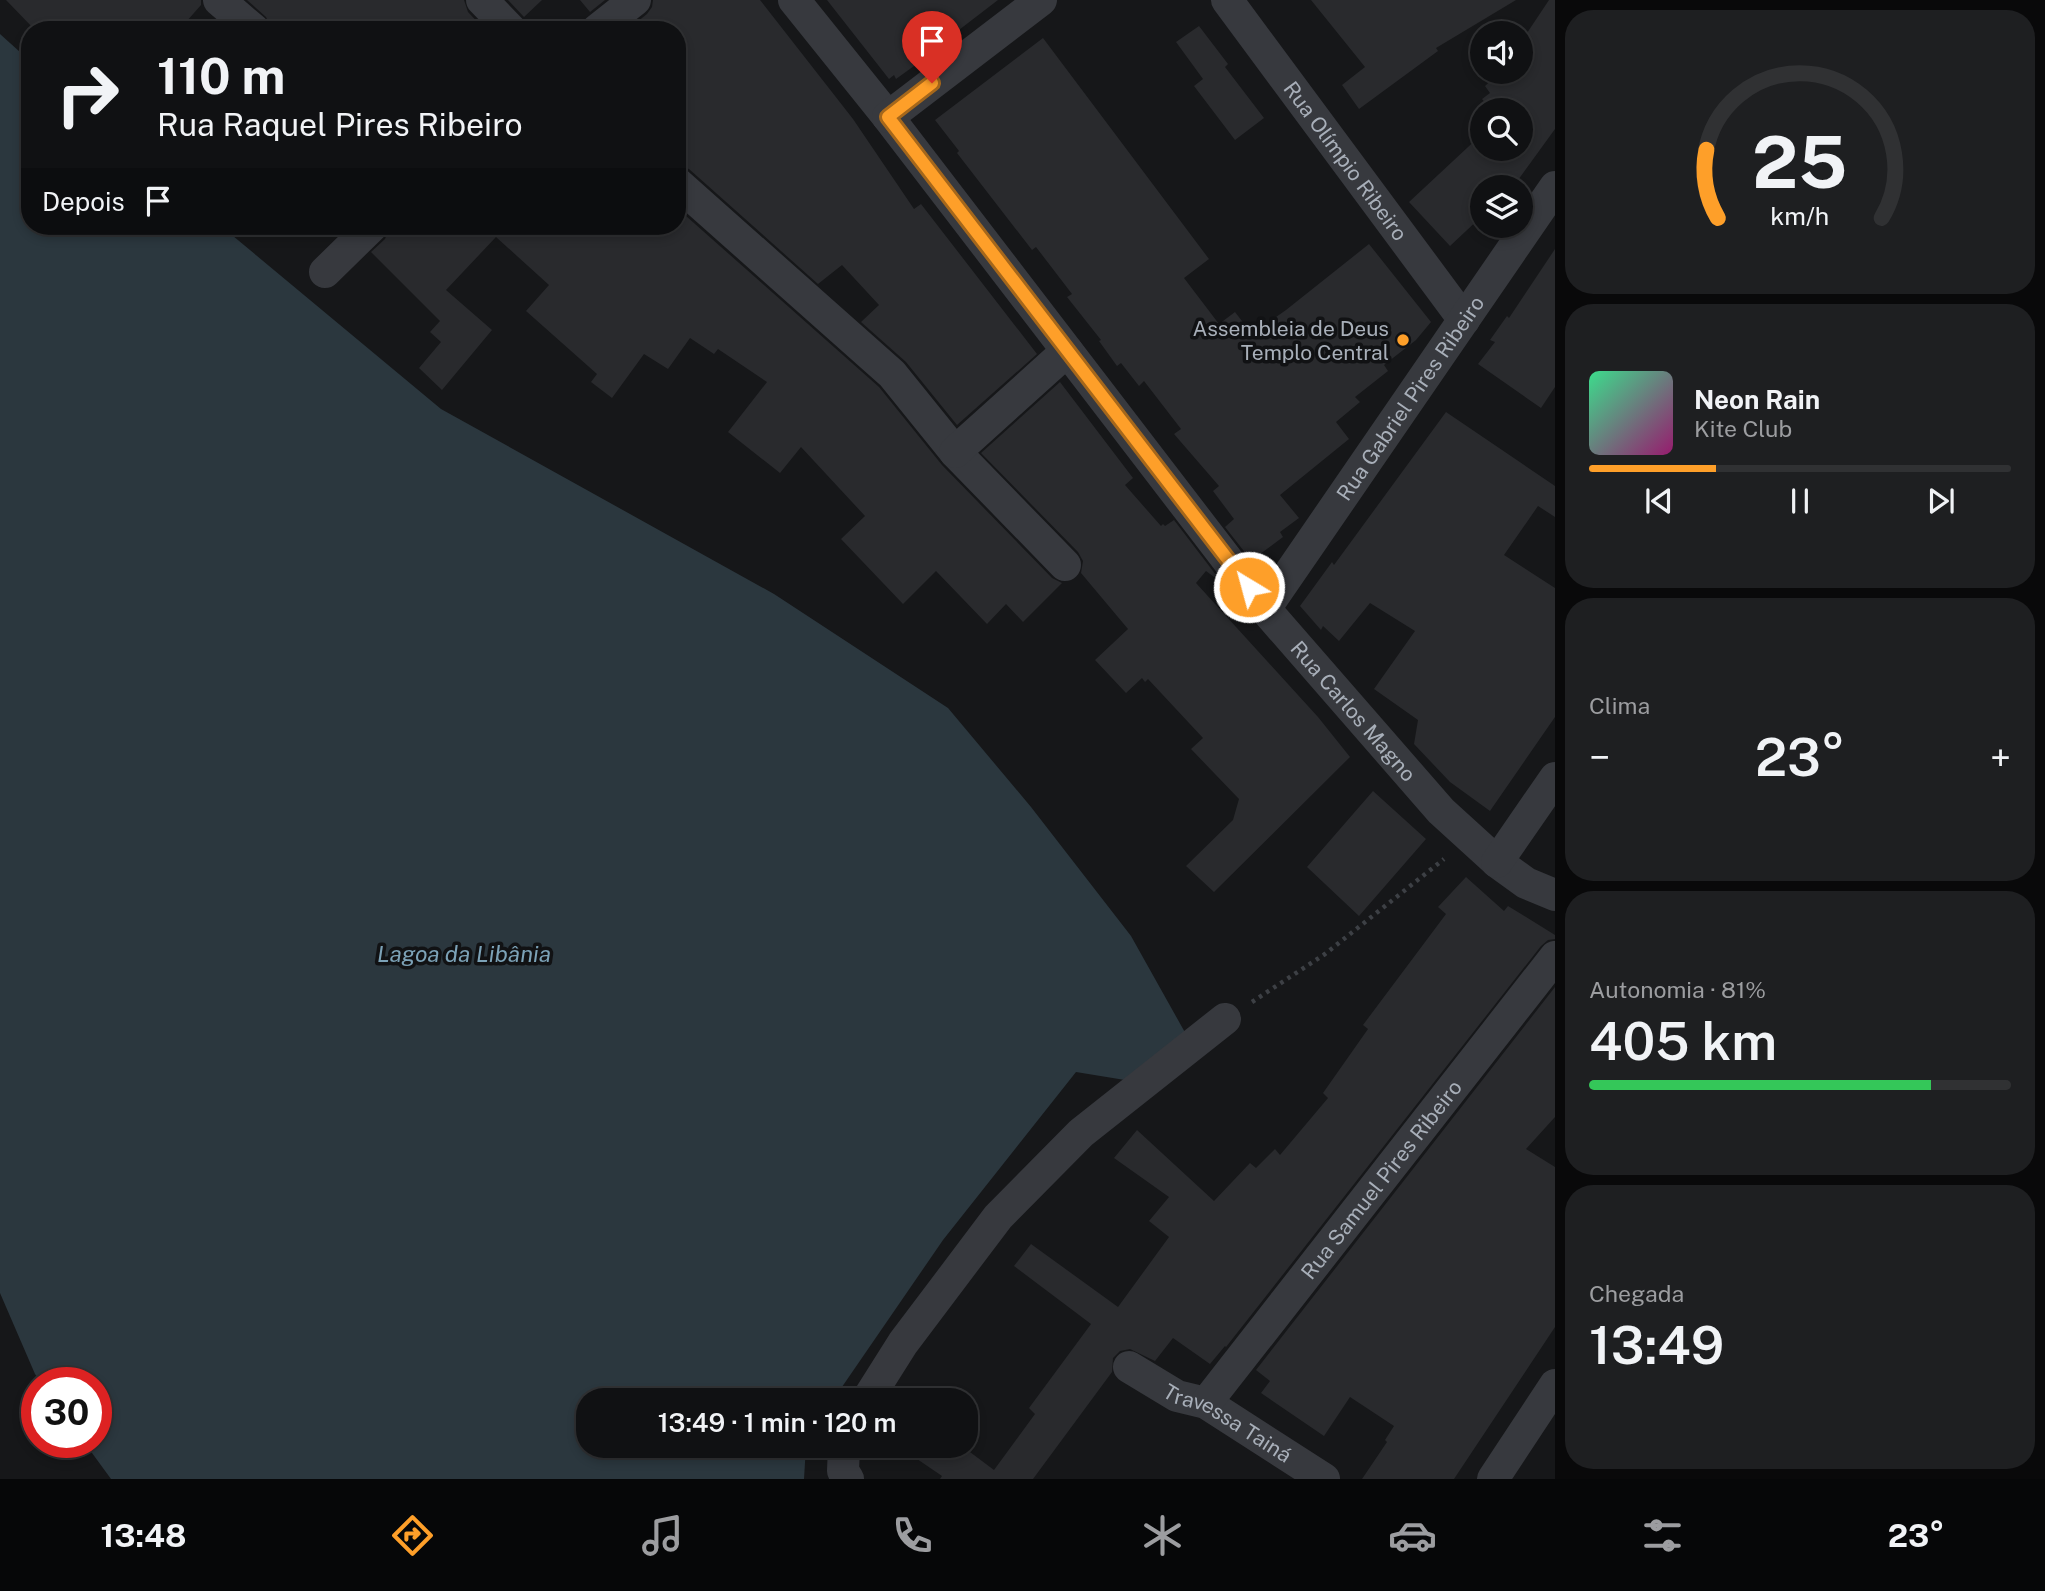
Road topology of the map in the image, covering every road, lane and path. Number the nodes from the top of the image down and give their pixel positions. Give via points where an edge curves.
1 (219, 0) edge
2 (482, 0) edge
3 (635, 0) edge
4 (794, 0) edge
5 (1041, 0) edge
6 (1227, 0) edge
7 (244, 21) edge
8 (502, 21) edge
9 (608, 21) edge
10 (888, 117) junction
11 (1555, 187) edge
12 (686, 191) edge
13 (363, 235) edge
14 (325, 272) dead end
15 (1464, 320) junction
16 (1067, 351) junction
17 (955, 452) junction
18 (1065, 565) dead end
19 (1265, 609) junction
20 (1555, 778) edge
21 (1471, 838) junction
22 (1497, 862) junction
23 (1555, 895) edge
24 (1555, 957) edge
25 (1225, 1019) joint
26 (1129, 1367) dead end
27 (1555, 1385) edge
28 (875, 1388) edge
29 (1206, 1403) junction
30 (844, 1458) edge
31 (848, 1479) edge
32 (1324, 1479) edge
33 (1493, 1479) edge

1 - 7 street
2 - 8 street
3 - 9 street
4 - 10 street, Rua Carlos Magno
5 - 10 street
6 - 15 street, Rua Olímpio Ribeiro
10 - 16 street, Rua Carlos Magno
11 - 15 street, Rua Gabriel Pires Ribeiro
12 - 17 street via 892,374
13 - 14 street
15 - 19 street, Rua Gabriel Pires Ribeiro
16 - 17 street
16 - 19 street, Rua Carlos Magno
17 - 18 street
19 - 21 street, Rua Carlos Magno via 1441,810
20 - 22 street
21 - 22 street, Rua Carlos Magno
21 - 25 path via 1325,954
22 - 23 street, Rua Carlos Magno via 1526,883
24 - 29 street, Rua Samuel Pires Ribeiro
25 - 28 street via 1081,1133 998,1217
26 - 29 street, Travessa Tainá via 1177,1396
27 - 33 street
29 - 32 street, Travessa Tainá
30 - 31 street

